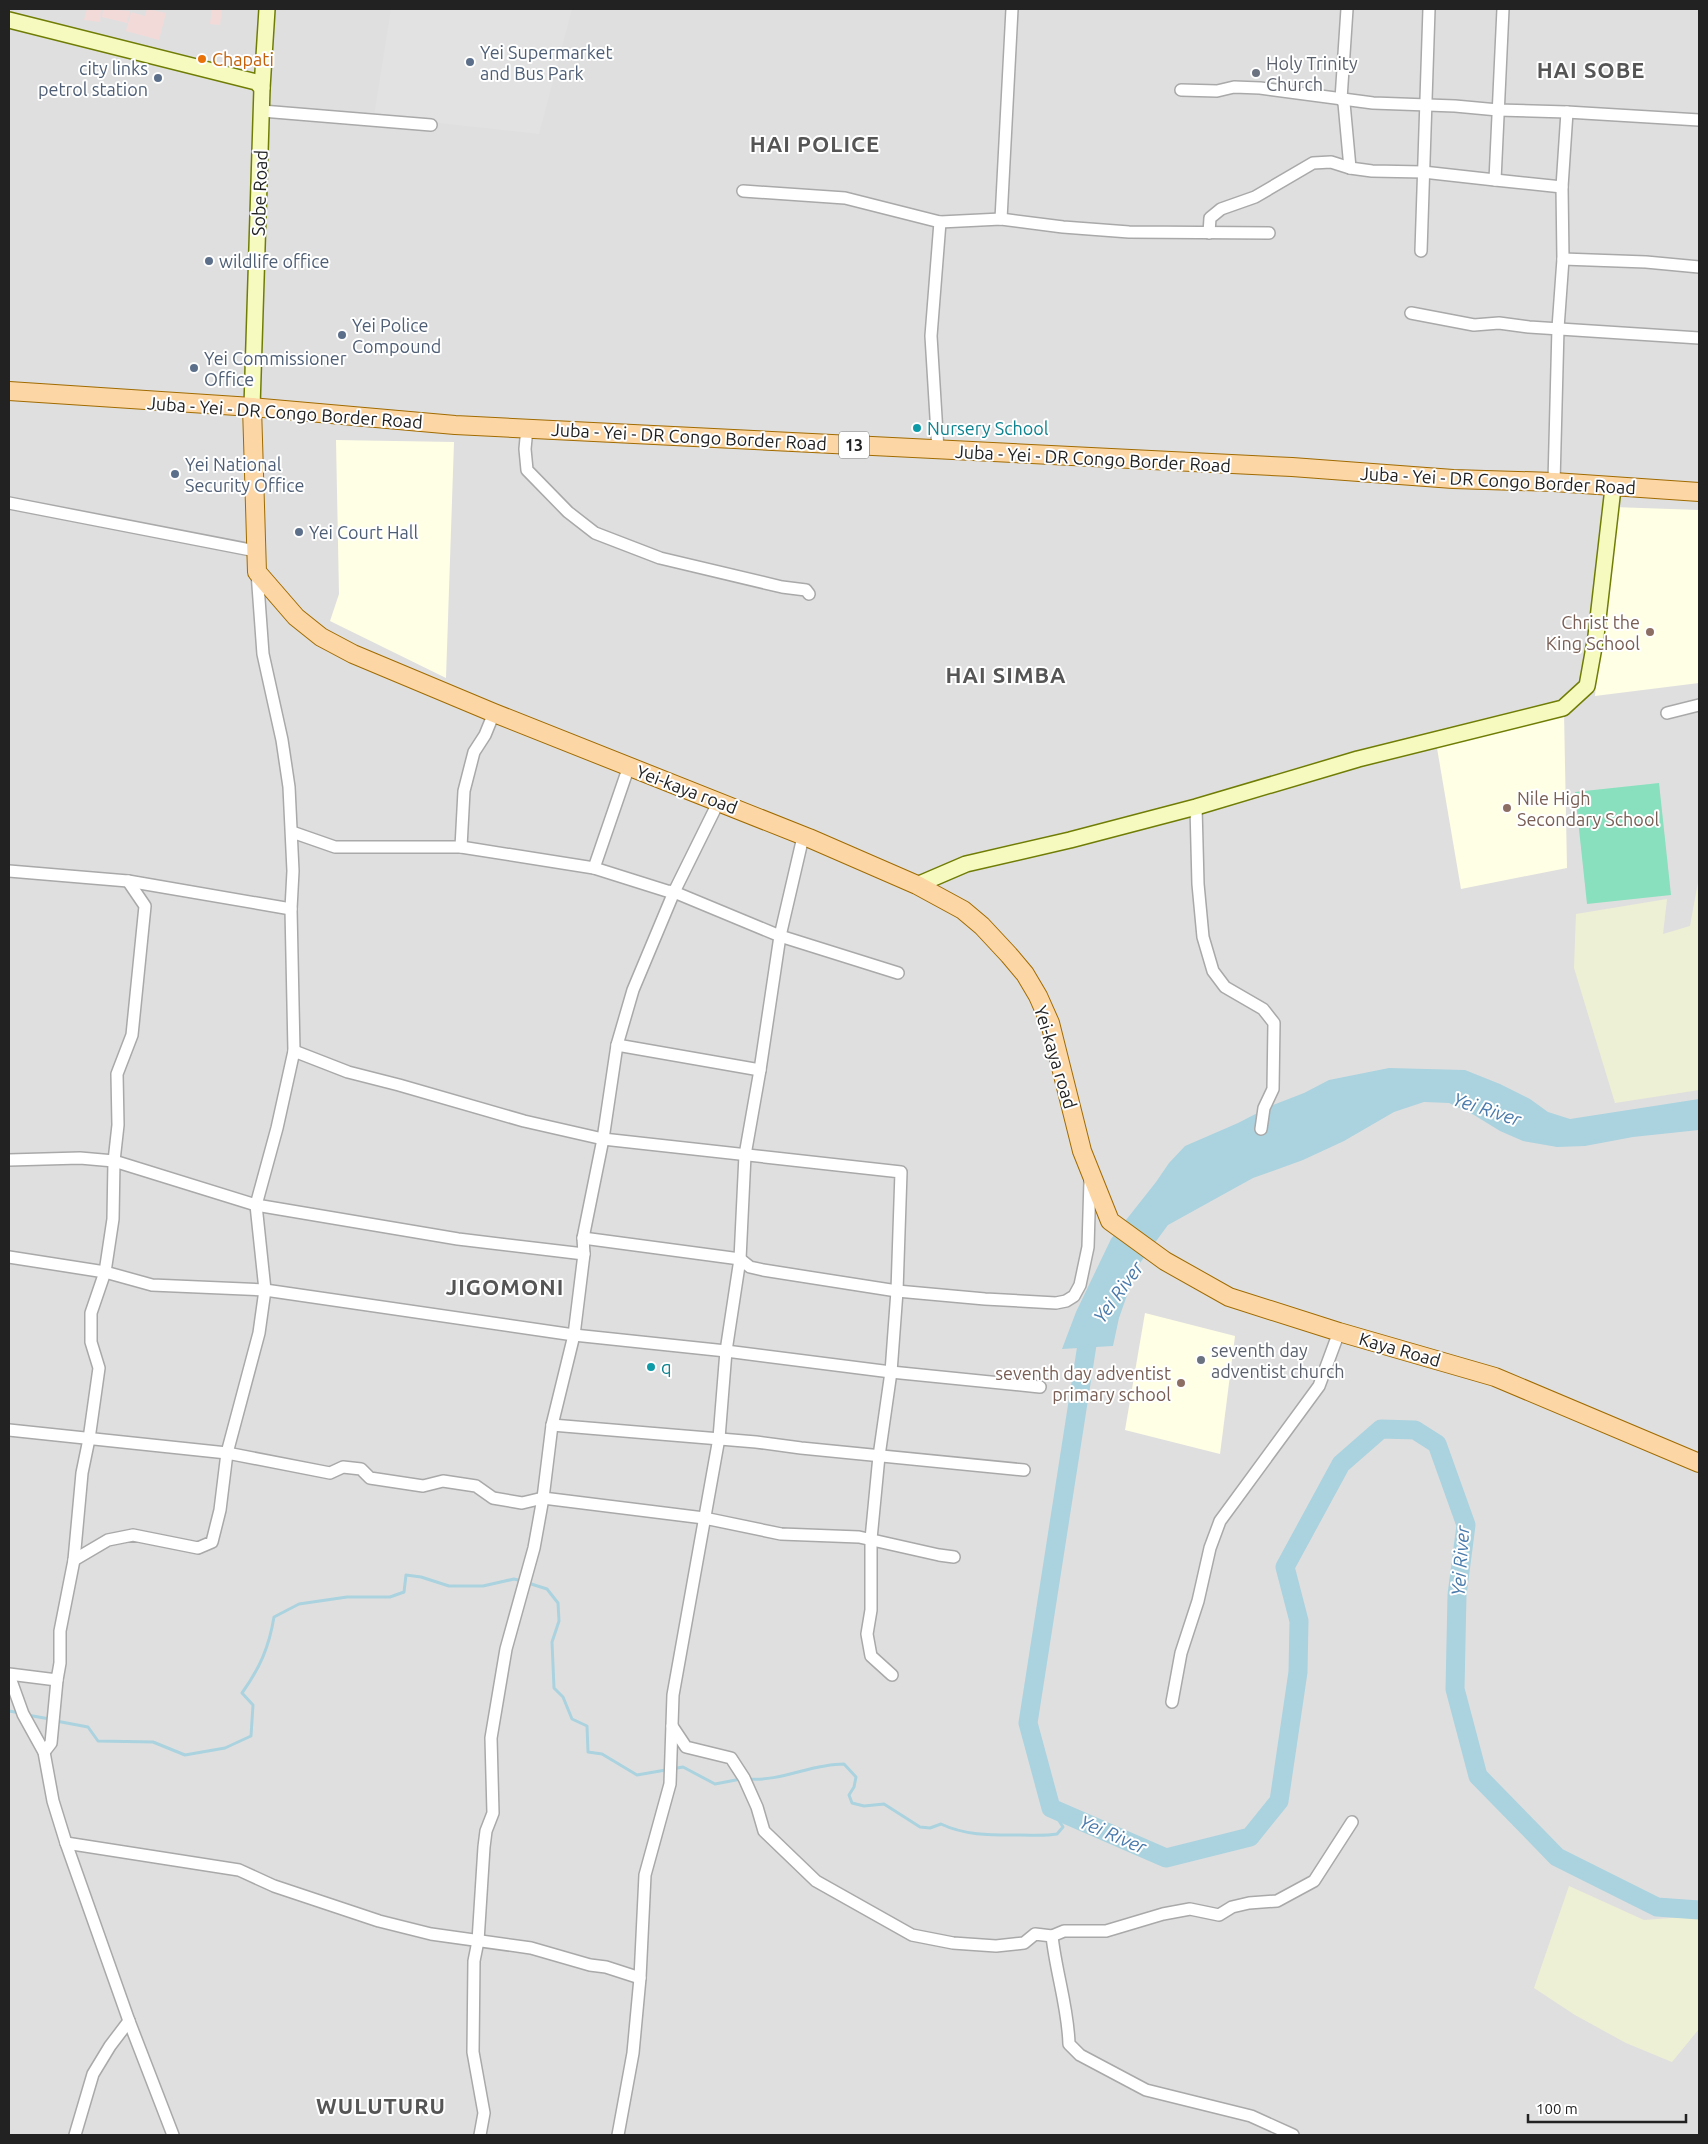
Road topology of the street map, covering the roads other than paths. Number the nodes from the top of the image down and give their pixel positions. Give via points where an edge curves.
1 (267, 9) edge
2 (1012, 9) edge
3 (1348, 9) edge
4 (1429, 9) edge
5 (1502, 9) edge
6 (9, 20) edge
7 (262, 88) junction
8 (1182, 90) dead end
9 (1341, 99) junction
10 (1427, 105) junction
11 (1498, 110) junction
12 (262, 111) junction
13 (1567, 112) junction
14 (1699, 120) edge
15 (431, 125) dead end
16 (1350, 168) junction
17 (1423, 172) junction
18 (1495, 180) junction
19 (1562, 187) junction
20 (743, 191) dead end
21 (1001, 219) junction
22 (940, 222) junction
23 (1209, 233) junction
24 (1269, 233) dead end
25 (1421, 250) dead end
26 (1563, 259) junction
27 (1699, 267) edge
28 (1411, 313) dead end
29 (1558, 328) junction
30 (1699, 338) edge
31 (9, 391) edge
32 (252, 407) junction
33 (527, 428) junction
34 (938, 450) junction
35 (1554, 482) junction
36 (1613, 488) junction
37 (1699, 492) edge
38 (9, 503) edge
39 (256, 551) junction
40 (258, 572) junction
41 (809, 594) dead end
42 (1699, 705) edge
43 (494, 713) junction
44 (1667, 713) dead end
45 (628, 766) junction
46 (719, 801) junction
47 (1196, 807) junction
48 (292, 832) junction
49 (803, 837) junction
50 (461, 847) junction
51 (594, 868) junction
52 (9, 871) edge
53 (128, 882) junction
54 (917, 885) junction
55 (674, 892) junction
56 (291, 909) junction
57 (780, 936) junction
58 (898, 973) dead end
59 (617, 1044) junction
60 (294, 1052) junction
61 (760, 1070) junction
62 (1261, 1129) dead end
63 (603, 1139) junction
64 (745, 1155) junction
65 (9, 1160) edge
66 (114, 1161) junction
67 (1090, 1175) junction
68 (256, 1205) junction
69 (1110, 1221) joint
70 (583, 1238) junction
71 (584, 1254) junction
72 (9, 1256) edge
73 (740, 1259) junction
74 (105, 1272) junction
75 (265, 1290) junction
76 (897, 1291) junction
77 (1339, 1332) junction
78 (574, 1335) junction
79 (726, 1351) junction
80 (892, 1372) junction
81 (1040, 1387) dead end
82 (552, 1425) junction
83 (9, 1430) edge
84 (719, 1438) junction
85 (89, 1439) junction
86 (227, 1453) junction
87 (879, 1456) junction
88 (1699, 1463) edge
89 (1024, 1470) dead end
90 (543, 1498) junction
91 (704, 1518) junction
92 (872, 1539) junction
93 (954, 1557) dead end
94 (74, 1560) junction
95 (9, 1674) edge
96 (892, 1675) dead end
97 (57, 1680) junction
98 (1172, 1702) dead end
99 (672, 1726) junction
100 (44, 1752) junction
101 (1352, 1822) dead end
102 (66, 1842) junction
103 (1052, 1936) junction
104 (478, 1941) junction
105 (640, 1978) junction
106 (129, 2021) junction
107 (75, 2135) edge
108 (173, 2135) edge
109 (480, 2135) edge
110 (618, 2135) edge
111 (1293, 2135) edge

1 - 7 street, Sobe Road
2 - 21 street
3 - 9 street
4 - 10 street
5 - 11 street
6 - 7 street via 256,82
7 - 12 street, Sobe Road
8 - 9 street via 1260,88
9 - 10 street
9 - 16 street
10 - 11 street
10 - 17 street
11 - 13 street
11 - 18 street
12 - 15 street
12 - 32 street, Sobe Road
13 - 14 street
13 - 19 street
16 - 17 street
16 - 23 street via 1331,162 1313,163 1255,197 1221,209 1210,218
17 - 18 street
17 - 25 street
18 - 19 street
19 - 26 street
20 - 22 street via 845,198
21 - 22 street
21 - 23 street via 1129,232
22 - 34 street via 931,336
23 - 24 street
26 - 27 street
26 - 29 street
28 - 29 street via 1474,324
29 - 30 street
29 - 35 street
31 - 32 main road, Juba - Yei - DR Congo Border Road / 13
32 - 33 main road, Juba - Yei - DR Congo Border Road / 13
32 - 39 main road
33 - 34 main road, Juba - Yei - DR Congo Border Road / 13
33 - 41 street via 527,470 595,534 660,558 806,590
34 - 35 main road, Juba - Yei - DR Congo Border Road / 13
35 - 36 main road, Juba - Yei - DR Congo Border Road / 13
36 - 37 main road, Juba - Yei - DR Congo Border Road / 13
36 - 47 street via 1587,686 1563,708 1358,759
38 - 39 street
39 - 40 main road
40 - 43 main road, Yei-kaya road via 296,617 321,637 353,654
40 - 48 street via 263,654 282,740
42 - 44 street
43 - 45 main road, Yei-kaya road
43 - 50 street via 474,752 464,791
45 - 46 main road, Yei-kaya road
45 - 51 street
46 - 49 main road, Yei-kaya road
46 - 55 street
47 - 54 street via 966,864
47 - 62 street via 1203,937 1213,971 1225,987 1263,1009 1274,1023 1273,1089 1264,1108
48 - 50 street via 334,847
48 - 56 street
49 - 54 main road, Yei-kaya road
49 - 57 street
50 - 51 street
51 - 55 street
52 - 53 street
53 - 56 street
53 - 66 street via 145,906 132,1035 117,1074 118,1125
54 - 67 main road, Yei-kaya road via 963,910 982,926 1025,974 1050,1023
55 - 57 street
55 - 59 street via 633,990
56 - 60 street
57 - 58 street
57 - 61 street
59 - 61 street
59 - 63 street
60 - 63 street via 348,1072 524,1122
60 - 68 street
61 - 64 street
63 - 64 street
63 - 70 street
64 - 73 street
64 - 76 street via 901,1172
65 - 66 street via 80,1158
66 - 68 street
66 - 74 street via 113,1219
67 - 69 main road, Yei-kaya road
67 - 76 street via 1088,1247 1080,1285 1074,1296 1056,1303
68 - 71 street via 458,1239
68 - 75 street
69 - 77 main road, Kaya Road via 1165,1261 1230,1297
70 - 71 street
70 - 73 street
71 - 78 street
72 - 74 street
73 - 76 street via 750,1267 763,1270
73 - 79 street
74 - 75 street via 152,1285
74 - 85 street via 91,1313 91,1342 99,1368
75 - 78 street
75 - 86 street via 259,1333
76 - 80 street
77 - 88 main road, Kaya Road via 1495,1377
77 - 98 street via 1319,1386 1220,1521 1181,1653
78 - 79 street
78 - 82 street
79 - 80 street
79 - 84 street
80 - 81 street
80 - 87 street
82 - 84 street
82 - 90 street
83 - 85 street
84 - 87 street
84 - 91 street
85 - 86 street
85 - 94 street via 82,1473
86 - 90 street via 330,1474 343,1467 361,1469 370,1478 423,1486 443,1481 476,1486 493,1498 522,1503
86 - 94 street via 220,1510 212,1542 198,1548 133,1536 108,1540
87 - 89 street
87 - 92 street
90 - 91 street
90 - 104 street via 506,1649 491,1738 492,1813 484,1847
91 - 92 street via 782,1534
91 - 99 street via 673,1695
92 - 93 street
92 - 96 street via 868,1647 872,1656
94 - 97 street via 60,1631
95 - 97 street
95 - 100 street via 23,1714
97 - 100 street via 51,1743
99 - 103 street via 686,1747 731,1758 744,1778 764,1831 816,1881 912,1935 953,1943 996,1946 1024,1943 1035,1934
99 - 105 street via 670,1784 646,1875
100 - 102 street via 52,1801
101 - 103 street via 1314,1881 1276,1900 1232,1907 1219,1915 1190,1909 1106,1931 1064,1931
102 - 104 street via 239,1870 274,1886 379,1921
102 - 106 street
103 - 111 street via 1068,2021 1069,2044 1080,2055 1146,2090 1251,2116
104 - 105 street via 531,1948
104 - 109 street via 474,1961 473,2052 484,2113
105 - 110 street via 633,2053
106 - 107 street via 93,2074
106 - 108 street

